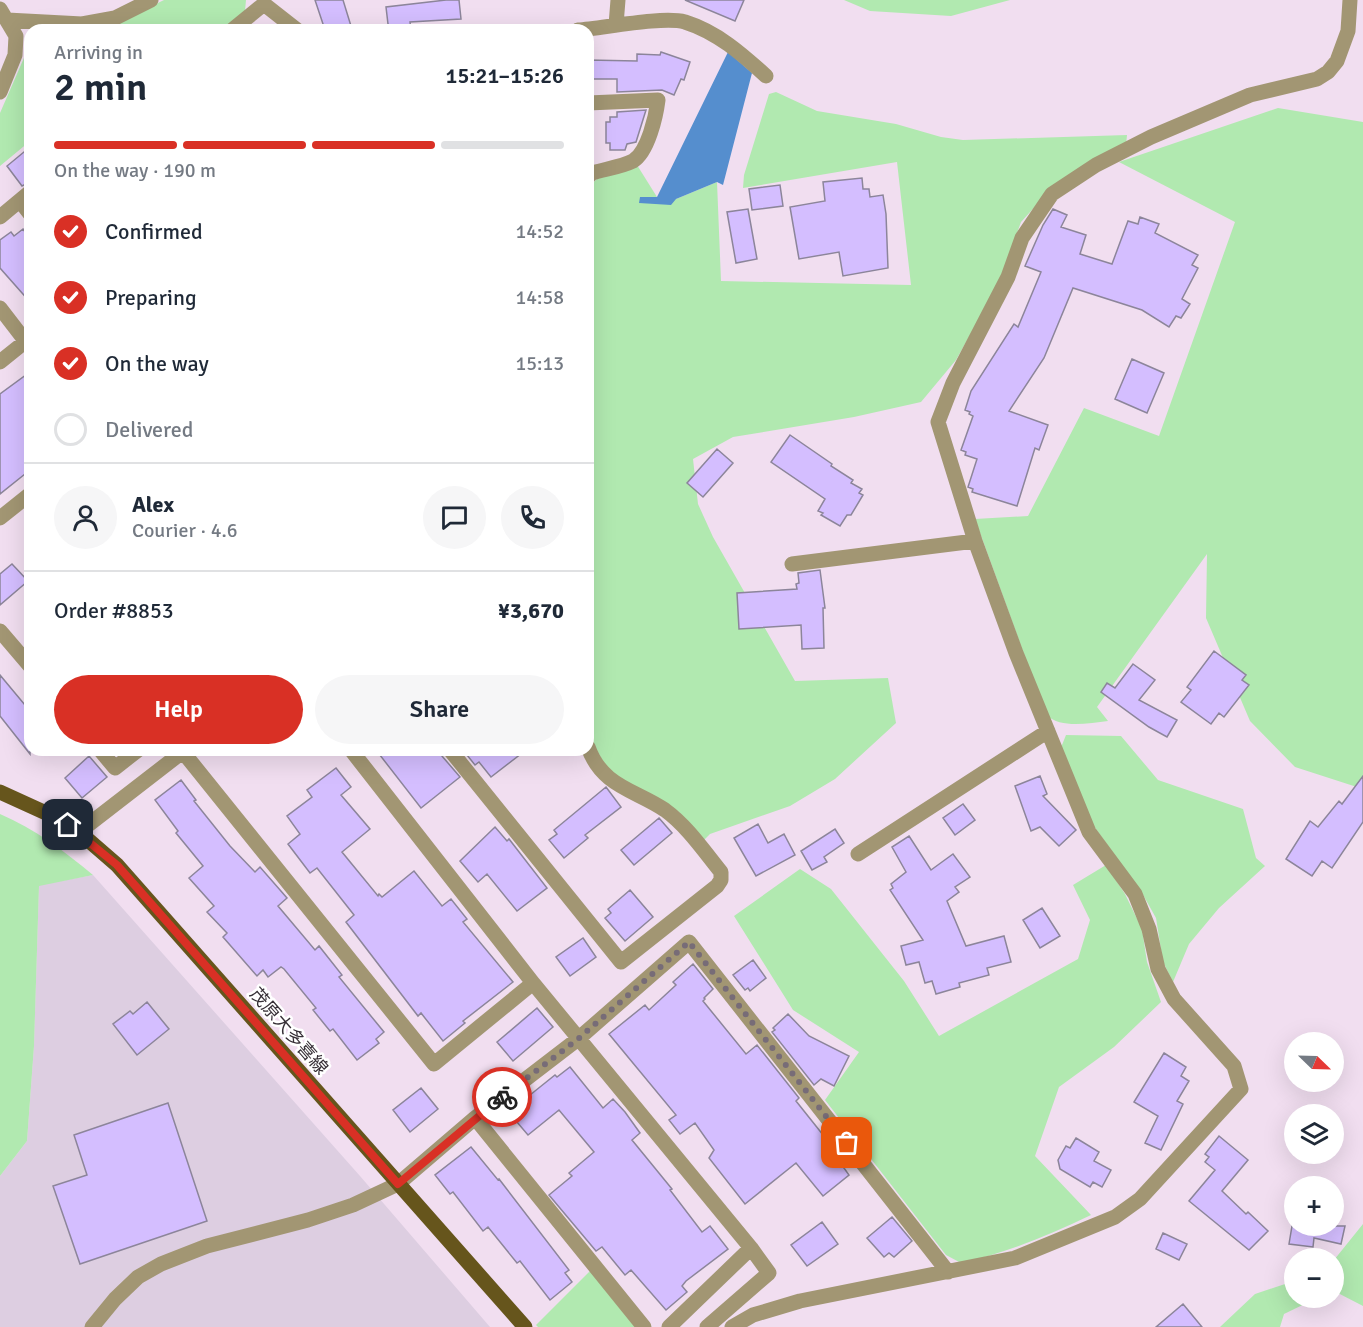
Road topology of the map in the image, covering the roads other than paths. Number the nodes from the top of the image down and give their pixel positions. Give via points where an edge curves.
1 (151, 0) edge
2 (618, 0) edge
3 (1350, 0) edge
4 (262, 2) edge
5 (3, 15) edge
6 (238, 24) edge
7 (290, 24) edge
8 (616, 25) junction
9 (594, 28) edge
10 (766, 76) dead end
11 (0, 92) edge
12 (594, 102) edge
13 (594, 172) edge
14 (24, 198) edge
15 (0, 217) edge
16 (0, 308) edge
17 (24, 339) edge
18 (24, 347) edge
19 (0, 362) edge
20 (24, 499) edge
21 (0, 518) edge
22 (975, 541) junction
23 (792, 564) dead end
24 (0, 631) edge
25 (24, 659) edge
26 (1048, 731) junction
27 (105, 756) edge
28 (130, 756) edge
29 (178, 756) edge
30 (188, 756) edge
31 (356, 756) edge
32 (455, 756) edge
33 (593, 756) edge
34 (0, 792) edge
35 (79, 832) junction
36 (858, 854) dead end
37 (533, 982) junction
38 (578, 1039) junction
39 (475, 1118) junction
40 (398, 1184) junction
41 (751, 1248) junction
42 (948, 1272) junction
43 (92, 1327) edge
44 (525, 1327) edge
45 (644, 1327) edge
46 (669, 1327) edge
47 (707, 1327) edge
48 (732, 1327) edge

1 - 5 street via 115,18 81,24
2 - 8 street
3 - 22 street via 1348,31 1337,61 1328,72 1317,79 1250,95 1151,137 1096,165 1052,194 1035,215 938,422
4 - 6 street
4 - 7 street
5 - 11 street via 16,36 15,55
8 - 9 street
8 - 10 street via 684,22 724,40
12 - 13 street via 658,100 655,121 635,160
14 - 15 street
16 - 17 street
18 - 19 street
20 - 21 street
22 - 23 street
22 - 26 street
24 - 25 street
26 - 36 street
26 - 42 street via 1089,832 1135,894 1158,969 1174,999 1234,1066 1241,1089 1140,1199 1114,1217 1015,1258
27 - 28 street via 115,768
29 - 35 street
30 - 37 street via 434,1064
31 - 37 street
32 - 33 street via 621,962 717,886 721,872 683,826 665,810 619,787
34 - 35 main road, 茂原大多喜線
35 - 40 main road, 茂原大多喜線 via 117,865
37 - 38 street
38 - 39 street
38 - 41 street
38 - 42 street via 689,942
39 - 40 street
39 - 45 street
40 - 43 street via 353,1205 207,1246 160,1264 138,1277
40 - 44 main road, 茂原大多喜線
41 - 46 street
41 - 47 street via 769,1273
42 - 48 street via 800,1301 753,1315

